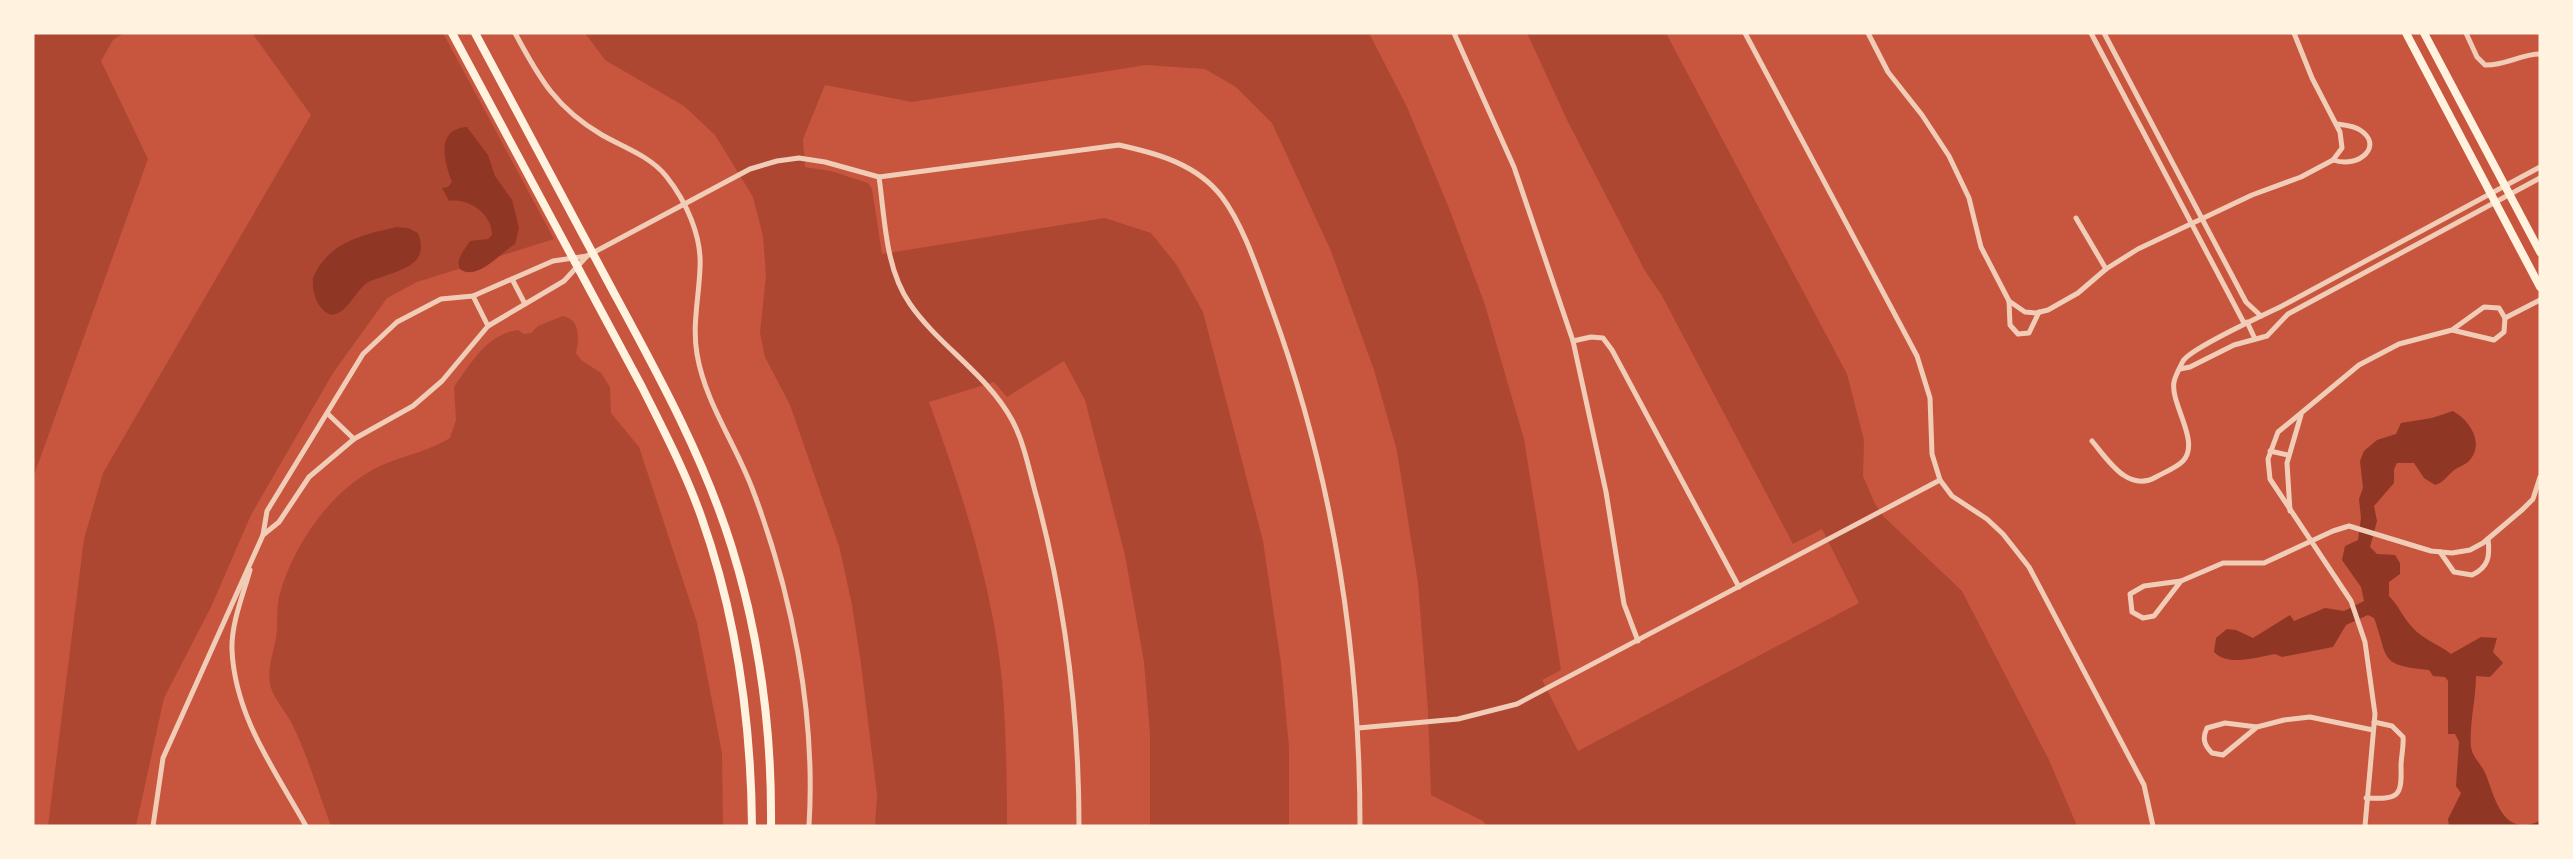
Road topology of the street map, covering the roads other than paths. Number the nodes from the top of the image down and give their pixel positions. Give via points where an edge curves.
1 (452, 33) edge
2 (475, 33) edge
3 (515, 33) edge
4 (1454, 33) edge
5 (1745, 33) edge
6 (1868, 33) edge
7 (2104, 33) edge
8 (2294, 33) edge
9 (2406, 33) edge
10 (2424, 33) edge
11 (2466, 33) edge
12 (2094, 34) edge
13 (2115, 54) junction
14 (2540, 54) edge
15 (2105, 59) junction
16 (2130, 81) junction
17 (2120, 86) junction
18 (2147, 115) junction
19 (2137, 120) junction
20 (2337, 124) junction
21 (2165, 149) junction
22 (2155, 154) junction
23 (2333, 160) junction
24 (2540, 167) edge
25 (879, 177) junction
26 (2540, 178) edge
27 (2505, 186) junction
28 (2491, 194) junction
29 (2510, 195) junction
30 (2496, 203) junction
31 (683, 205) junction
32 (2076, 218) dead end
33 (2202, 219) junction
34 (2193, 224) junction
35 (2540, 252) edge
36 (590, 255) junction
37 (572, 258) junction
38 (576, 268) junction
39 (2106, 269) junction
40 (512, 279) junction
41 (2540, 287) edge
42 (473, 296) junction
43 (2540, 300) edge
44 (2009, 301) junction
45 (525, 304) junction
46 (2040, 312) junction
47 (2261, 316) junction
48 (2505, 318) junction
49 (2246, 323) junction
50 (488, 326) junction
51 (2452, 330) junction
52 (2255, 339) junction
53 (1573, 341) junction
54 (2180, 369) junction
55 (2301, 413) junction
56 (328, 414) junction
57 (354, 439) junction
58 (2092, 441) dead end
59 (2270, 451) junction
60 (2288, 455) junction
61 (2540, 477) edge
62 (1940, 480) junction
63 (2540, 496) edge
64 (2532, 499) junction
65 (2290, 512) junction
66 (263, 535) junction
67 (2488, 539) junction
68 (2312, 543) junction
69 (255, 551) junction
70 (2440, 552) junction
71 (2181, 581) junction
72 (1739, 587) junction
73 (1638, 641) junction
74 (2374, 722) junction
75 (2257, 727) junction
76 (1358, 728) junction
77 (2373, 730) junction
78 (2366, 798) junction
79 (153, 826) edge
80 (306, 826) edge
81 (752, 826) edge
82 (771, 826) edge
83 (809, 826) edge
84 (1079, 826) edge
85 (1360, 826) edge
86 (2153, 826) edge
87 (2365, 826) edge

1 - 37 main road
2 - 36 main road
3 - 31 street via 541,81 559,102 601,134 652,162 666,176
4 - 53 street via 1514,167
5 - 62 street via 1917,356 1930,398 1932,454
6 - 44 street via 1888,72 1949,156 1969,198 1981,248
7 - 13 street
8 - 20 street
9 - 28 main road
10 - 27 main road
11 - 14 street via 2476,57 2485,65 2496,66
12 - 15 street
13 - 15 street
13 - 16 street
15 - 17 street
16 - 17 street
16 - 18 street
17 - 19 street
18 - 19 street
18 - 21 street
19 - 22 street
20 - 23 street via 2342,148
20 - 23 street via 2361,130 2368,147 2367,154 2355,162
21 - 22 street
21 - 33 street
22 - 34 street
23 - 33 street
24 - 27 street
25 - 31 street via 800,158 777,161 750,169
25 - 76 street via 1119,145 1154,152 1188,167 1222,196 1254,263 1303,400 1324,484 1347,616
25 - 84 street via 891,264 898,283 910,305 998,398 1013,421 1025,454 1058,588 1067,644 1076,712
26 - 29 street
27 - 28 street
27 - 29 main road
28 - 30 main road
28 - 47 street
29 - 30 street
29 - 35 main road
30 - 41 main road
30 - 52 street via 2288,314 2267,336
31 - 36 street
31 - 83 street via 700,247 694,326 704,384 761,513 795,642 805,724
32 - 39 street
33 - 34 street
33 - 47 street via 2246,302
34 - 39 street via 2138,249
34 - 49 street
36 - 37 street
36 - 38 street
36 - 82 main road via 694,448 732,548 756,641 766,705
37 - 38 main road
37 - 40 street via 553,261
38 - 45 street via 564,281
38 - 81 main road via 671,446 711,546 741,668 748,724
39 - 46 street via 2078,293
40 - 42 street
40 - 45 street
42 - 50 street
42 - 56 street via 441,298 397,322 363,354
43 - 48 street
44 - 46 street via 2025,312
44 - 46 street via 2010,325 2018,334 2029,333
45 - 50 street
47 - 49 street
48 - 51 street via 2499,308 2484,307
48 - 51 street via 2504,332 2494,340
49 - 52 street
49 - 54 street via 2184,359
50 - 57 street via 442,381 413,406
51 - 55 street via 2398,344 2359,365
52 - 54 street
53 - 72 street via 1603,339 1612,350
53 - 73 street via 1606,492 1624,604
54 - 58 street via 2174,390 2188,442 2187,456 2180,463 2151,480 2133,481 2118,471
55 - 59 street via 2278,432
55 - 60 street
56 - 57 street
56 - 66 street via 267,511
57 - 66 street via 309,477 279,522
59 - 60 street
59 - 65 street via 2270,479
60 - 65 street via 2286,484
61 - 64 street
62 - 72 street
62 - 86 street via 1952,496 2003,534 2029,567 2144,785
63 - 64 street
64 - 67 street
65 - 68 street
66 - 69 street
67 - 70 street via 2470,550
67 - 70 street via 2486,566 2472,574 2454,572
68 - 70 street via 2349,526
68 - 71 street via 2264,563 2223,564
68 - 74 street via 2332,570 2360,623 2372,680
69 - 79 street via 163,758
69 - 80 street via 232,649 239,696 254,736
71 - 71 street via 2133,590 2129,599 2132,612 2143,618 2154,616
72 - 73 street
73 - 76 street via 1517,704 1458,719
74 - 77 street
74 - 78 street via 2397,728 2403,737 2403,777 2400,790 2390,798
75 - 75 street via 2212,725 2205,733 2206,745 2212,753 2223,755
75 - 77 street via 2310,717
76 - 85 street
77 - 78 street
78 - 87 street

